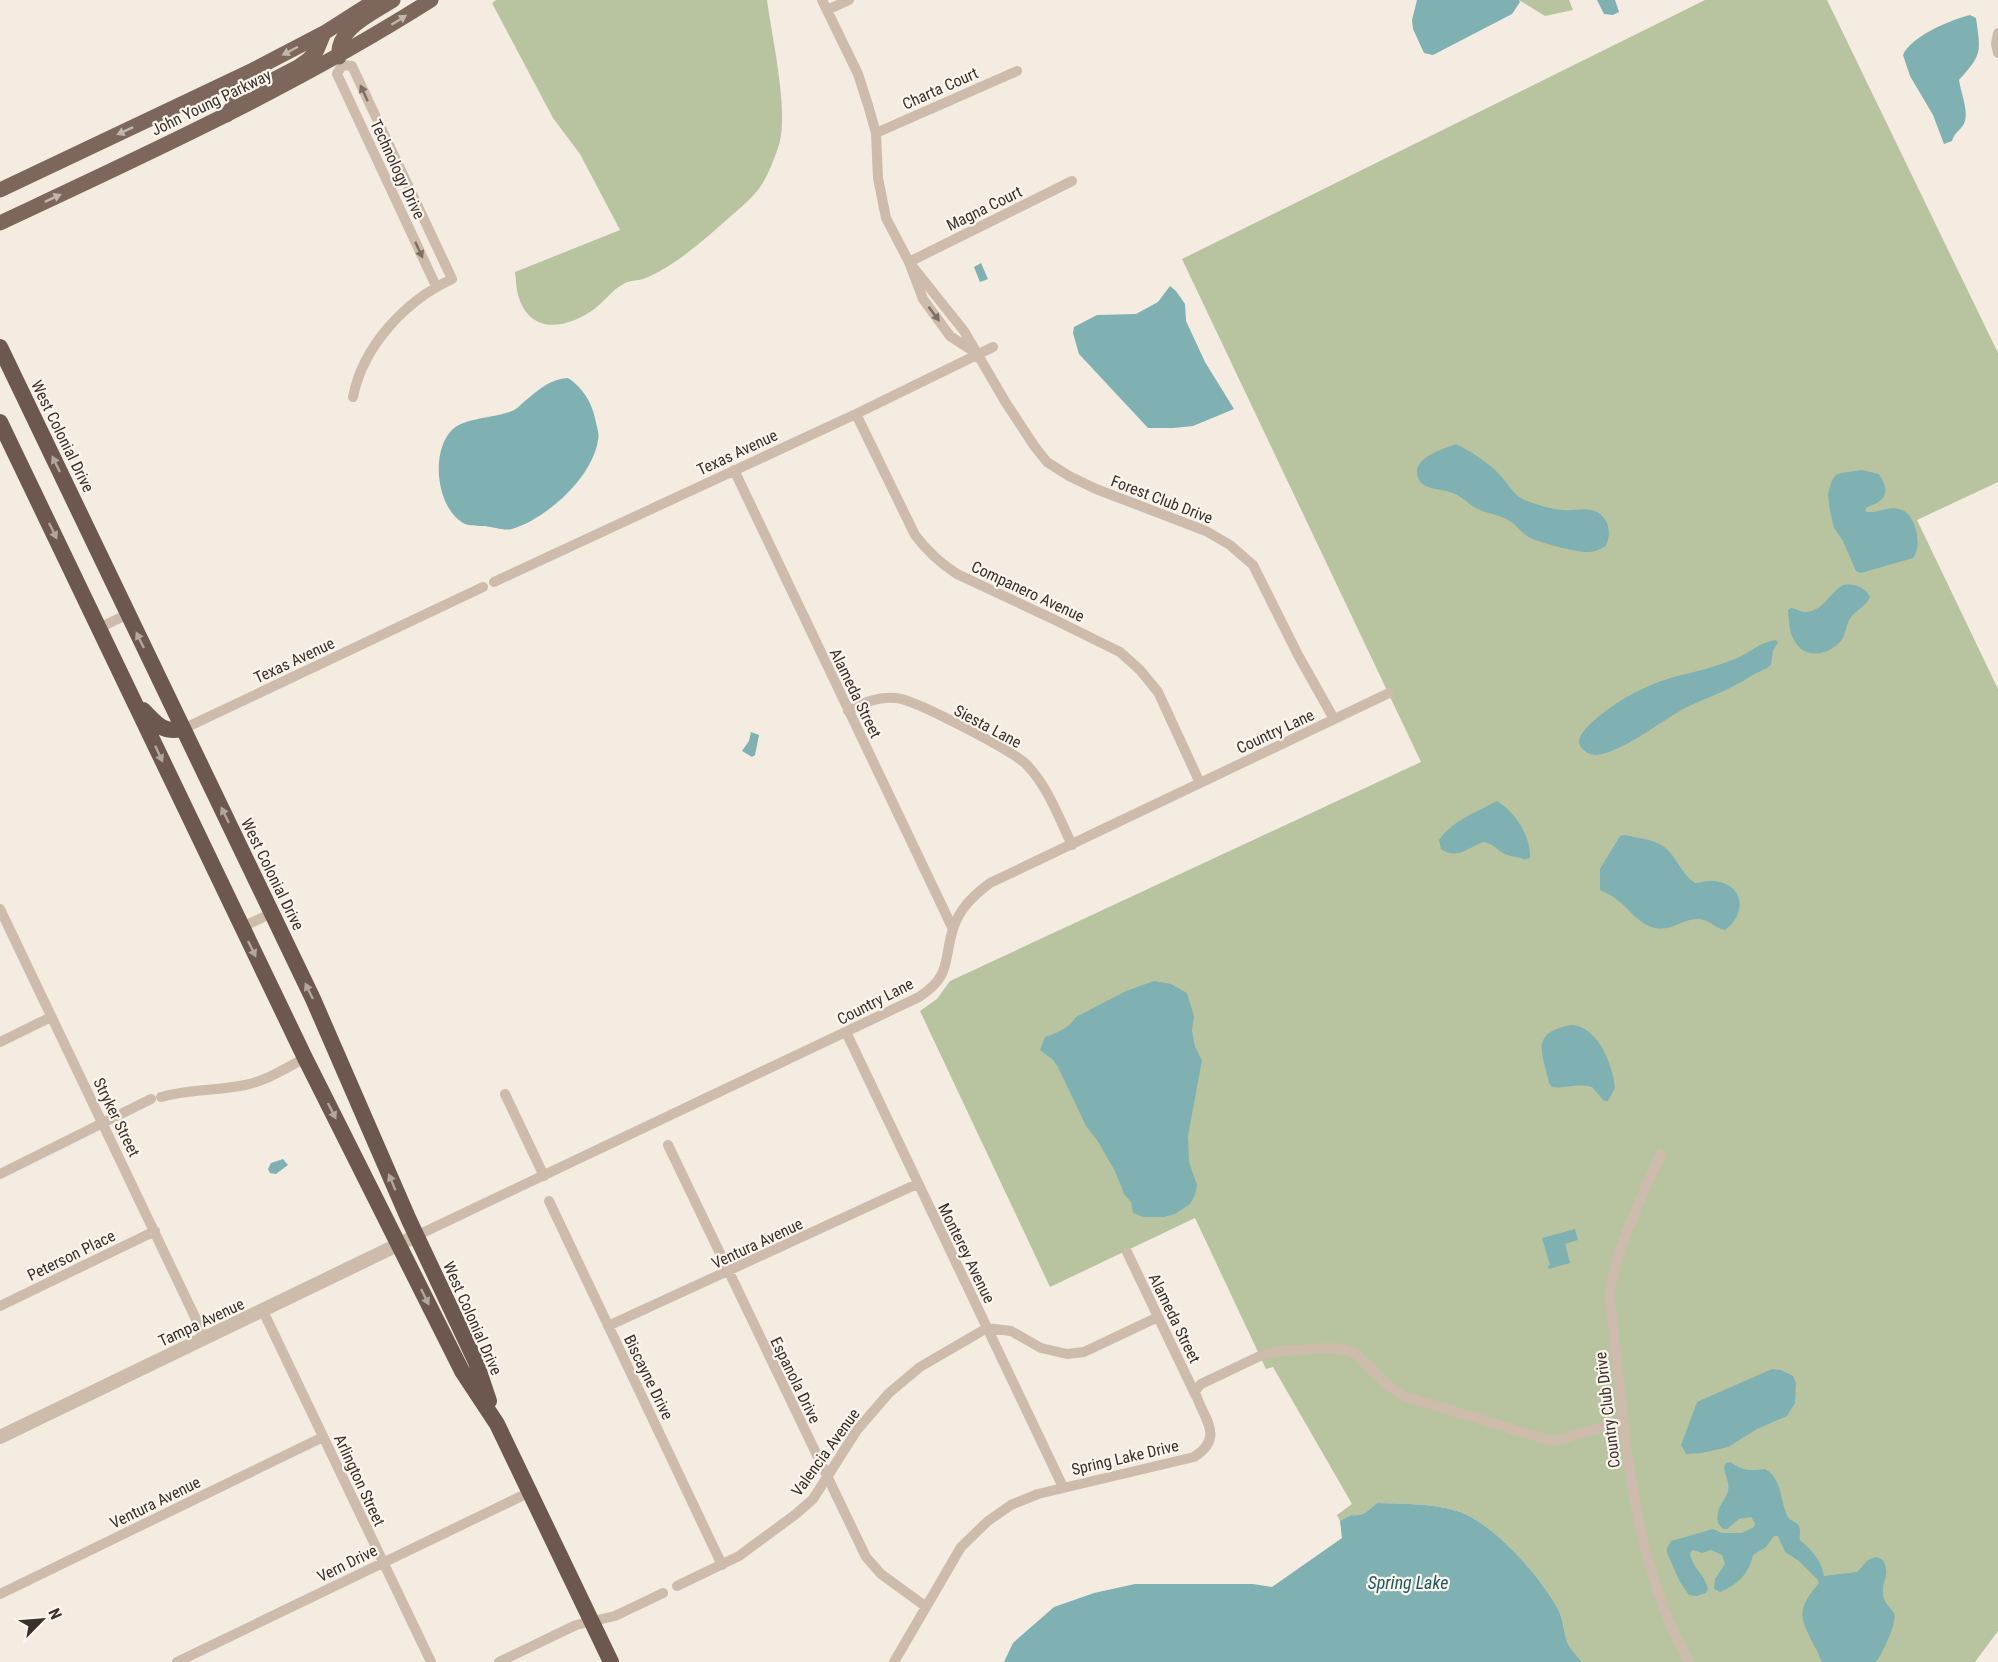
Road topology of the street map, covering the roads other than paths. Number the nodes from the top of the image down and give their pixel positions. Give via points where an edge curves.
1 (376, 0) edge
2 (393, 0) edge
3 (431, 0) edge
4 (849, 0) edge
5 (824, 5) edge
6 (324, 33) junction
7 (1998, 33) edge
8 (1998, 53) edge
9 (340, 61) junction
10 (1017, 71) dead end
11 (227, 115) junction
12 (876, 133) junction
13 (1072, 181) dead end
14 (0, 190) edge
15 (0, 223) edge
16 (909, 262) junction
17 (436, 286) junction
18 (0, 347) edge
19 (993, 347) dead end
20 (978, 354) junction
21 (353, 397) dead end
22 (856, 414) junction
23 (0, 422) edge
24 (734, 470) junction
25 (128, 614) junction
26 (99, 628) junction
27 (1389, 693) dead end
28 (134, 701) junction
29 (848, 711) junction
30 (1334, 720) junction
31 (183, 729) junction
32 (1200, 783) junction
33 (1072, 845) junction
34 (0, 909) edge
35 (272, 913) junction
36 (242, 927) junction
37 (953, 929) junction
38 (51, 1017) junction
39 (846, 1032) junction
40 (0, 1042) edge
41 (305, 1059) junction
42 (505, 1094) dead end
43 (104, 1123) junction
44 (668, 1145) dead end
45 (1661, 1154) dead end
46 (0, 1174) edge
47 (544, 1176) junction
48 (917, 1184) junction
49 (549, 1202) dead end
50 (155, 1231) junction
51 (416, 1236) junction
52 (399, 1244) junction
53 (1127, 1252) dead end
54 (728, 1273) junction
55 (0, 1306) edge
56 (263, 1311) junction
57 (1158, 1317) junction
58 (608, 1326) junction
59 (987, 1328) junction
60 (205, 1338) junction
61 (1197, 1396) junction
62 (1623, 1421) junction
63 (497, 1424) junction
64 (0, 1437) edge
65 (323, 1437) junction
66 (827, 1479) junction
67 (1063, 1487) junction
68 (530, 1492) junction
69 (383, 1562) junction
70 (722, 1565) junction
71 (677, 1586) dead end
72 (663, 1593) dead end
73 (0, 1594) edge
74 (925, 1606) junction
75 (591, 1622) junction
76 (177, 1662) edge
77 (431, 1662) edge
78 (499, 1662) edge
79 (611, 1662) edge
80 (894, 1662) edge
81 (1689, 1662) edge

1 - 6 main road, John Young Parkway
2 - 9 main road via 348,30 338,48
9 -> 3 main road, John Young Parkway
4 - 5 street
5 - 12 street, Forest Club Drive via 858,75
6 - 11 main road via 309,59 238,98
6 -> 14 main road, John Young Parkway
7 - 8 street
9 - 11 main road, John Young Parkway
9 -> 17 street, Technology Drive via 337,74
17 -> 9 street, Technology Drive via 452,279 352,66
10 - 12 street, Charta Court
15 -> 11 main road, John Young Parkway
12 - 16 street, Forest Club Drive via 878,178 886,218
13 - 16 street, Magna Court
16 - 20 street, Forest Club Drive
17 - 21 street via 418,298 374,344 357,378
25 -> 18 highway, West Colonial Drive
19 - 20 street, Texas Avenue
20 - 22 street, Texas Avenue
20 - 30 street, Forest Club Drive via 1047,462 1096,489 1206,531 1253,565
22 - 24 street, Texas Avenue
22 - 32 street, Companero Avenue via 926,550 957,574 1120,652 1140,669 1158,692
23 -> 26 highway, West Colonial Drive
24 - 29 street, Alameda Street
24 - 31 street, Texas Avenue
25 - 26 street
31 -> 25 highway, West Colonial Drive
26 - 28 highway, West Colonial Drive
27 - 30 street, Country Lane
28 - 31 highway via 166,730
28 -> 36 highway, West Colonial Drive
29 - 33 street, Siesta Lane via 871,700 897,698 1004,748 1026,764 1044,788
29 - 37 street, Alameda Street
30 - 32 street, Country Lane
35 -> 31 highway, West Colonial Drive
32 - 33 street, Country Lane
33 - 37 street, Country Lane via 990,883 967,903
34 - 38 street, Stryker Street
35 - 36 street
51 -> 35 highway, West Colonial Drive
36 -> 41 highway, West Colonial Drive
37 - 39 street, Country Lane via 947,963 931,989
38 - 40 street
38 - 43 street, Stryker Street
39 - 47 street, Country Lane
39 - 48 street, Monterey Avenue
41 - 43 street via 247,1085 156,1098
41 -> 52 highway, West Colonial Drive
42 - 47 street
43 - 46 street
43 - 50 street, Stryker Street
44 - 54 street, Espanola Drive
45 - 62 street, Country Club Drive via 1631,1221 1611,1288
47 - 51 street, Country Lane
48 - 54 street, Ventura Avenue
48 - 59 street, Monterey Avenue
49 - 58 street, Biscayne Drive
50 - 55 street, Peterson Place
50 - 60 street, Stryker Street
51 - 52 street, Tampa Avenue
51 - 63 highway, West Colonial Drive via 476,1362
52 - 56 street, Tampa Avenue
52 -> 63 highway, West Colonial Drive via 462,1371
53 - 57 street, Alameda Street
54 - 58 street, Ventura Avenue
54 - 66 street, Espanola Drive
56 - 60 street, Tampa Avenue
56 - 65 street, Arlington Street
57 - 59 street via 1084,1352 1067,1354 1041,1348 1011,1331
57 - 61 street, Alameda Street
58 - 70 street, Biscayne Drive
59 - 66 street, Valencia Avenue via 920,1367 889,1393 857,1430
59 - 67 street, Monterey Avenue
60 - 64 street, Tampa Avenue
61 - 62 street via 1195,1391 1201,1384 1260,1356 1330,1348 1356,1354 1404,1396 1548,1440
61 - 67 street, Spring Lake Drive via 1211,1431 1203,1451 1194,1457
62 - 81 street, Country Club Drive via 1642,1541 1667,1618
63 - 68 highway, West Colonial Drive
65 - 69 street, Arlington Street
65 - 73 street, Ventura Avenue
66 - 70 street, Valencia Avenue via 796,1514
66 - 74 street, Espanola Drive via 866,1557 881,1574
67 - 74 street, Spring Lake Drive via 1011,1505 988,1521 961,1547
68 - 69 street, Vern Drive
68 - 75 highway, West Colonial Drive
69 - 76 street, Vern Drive
69 - 77 street, Arlington Street
70 - 71 street, Valencia Avenue
72 - 75 street via 615,1616
74 - 80 street, Spring Lake Drive
75 - 78 street via 576,1625
75 - 79 highway, West Colonial Drive

